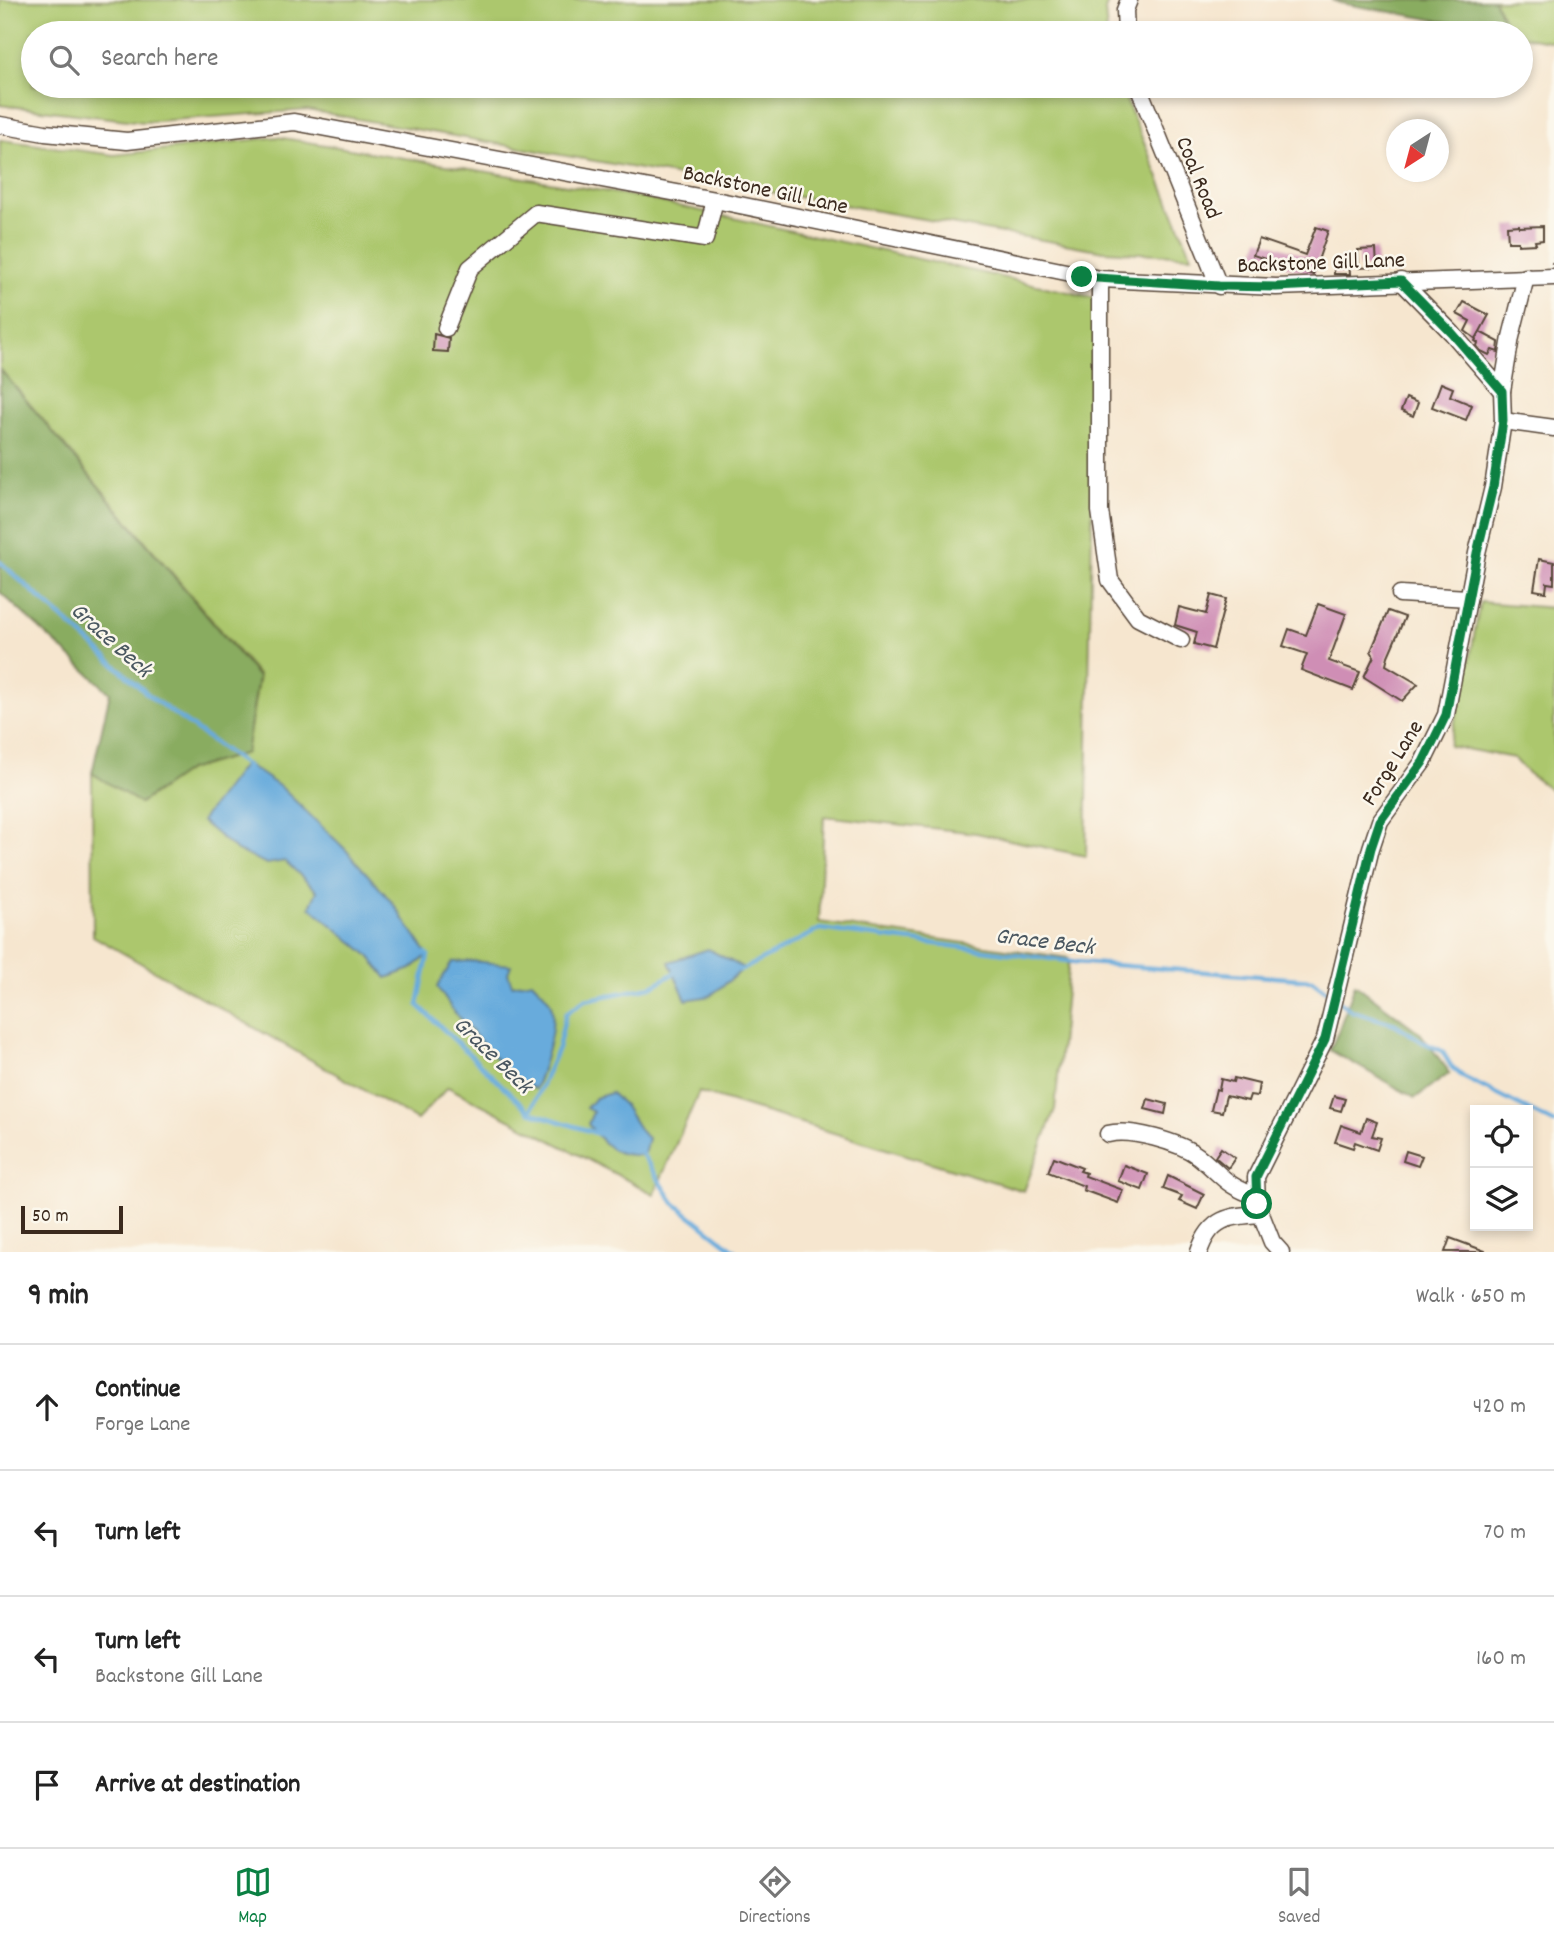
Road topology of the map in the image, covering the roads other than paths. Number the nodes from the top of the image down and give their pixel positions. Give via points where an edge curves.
1 (1129, 0) edge
2 (1125, 21) edge
3 (1143, 98) edge
4 (0, 124) edge
5 (715, 200) junction
6 (1527, 277) junction
7 (1554, 277) edge
8 (1100, 279) junction
9 (1401, 281) junction
10 (1219, 286) junction
11 (446, 328) dead end
12 (1502, 391) junction
13 (1503, 421) junction
14 (1554, 428) edge
15 (1401, 594) dead end
16 (1468, 598) junction
17 (1181, 640) dead end
18 (1108, 1134) dead end
19 (1256, 1196) junction
20 (1261, 1213) junction
21 (1199, 1252) edge
22 (1281, 1252) edge

1 - 2 street
3 - 10 street, Coal Road
4 - 5 street, Backstone Gill Lane via 127,141 294,122
5 - 8 street, Backstone Gill Lane
5 - 11 street via 705,239 536,213 470,268
6 - 7 street, Backstone Gill Lane
6 - 9 street, Backstone Gill Lane
6 - 12 street, Forge Lane
8 - 10 street, Backstone Gill Lane
8 - 17 street via 1100,511 1110,580 1138,618
9 - 10 street, Backstone Gill Lane
9 - 12 street
12 - 13 street, Forge Lane
13 - 14 street
13 - 16 street, Forge Lane
15 - 16 street
16 - 19 street, Forge Lane via 1446,715 1423,762 1380,821 1325,1039 1256,1177
18 - 19 street via 1135,1133 1183,1147 1237,1191
19 - 20 street, Forge Lane
20 - 21 street via 1237,1215 1215,1225 1204,1236
20 - 22 street, Forge Lane

